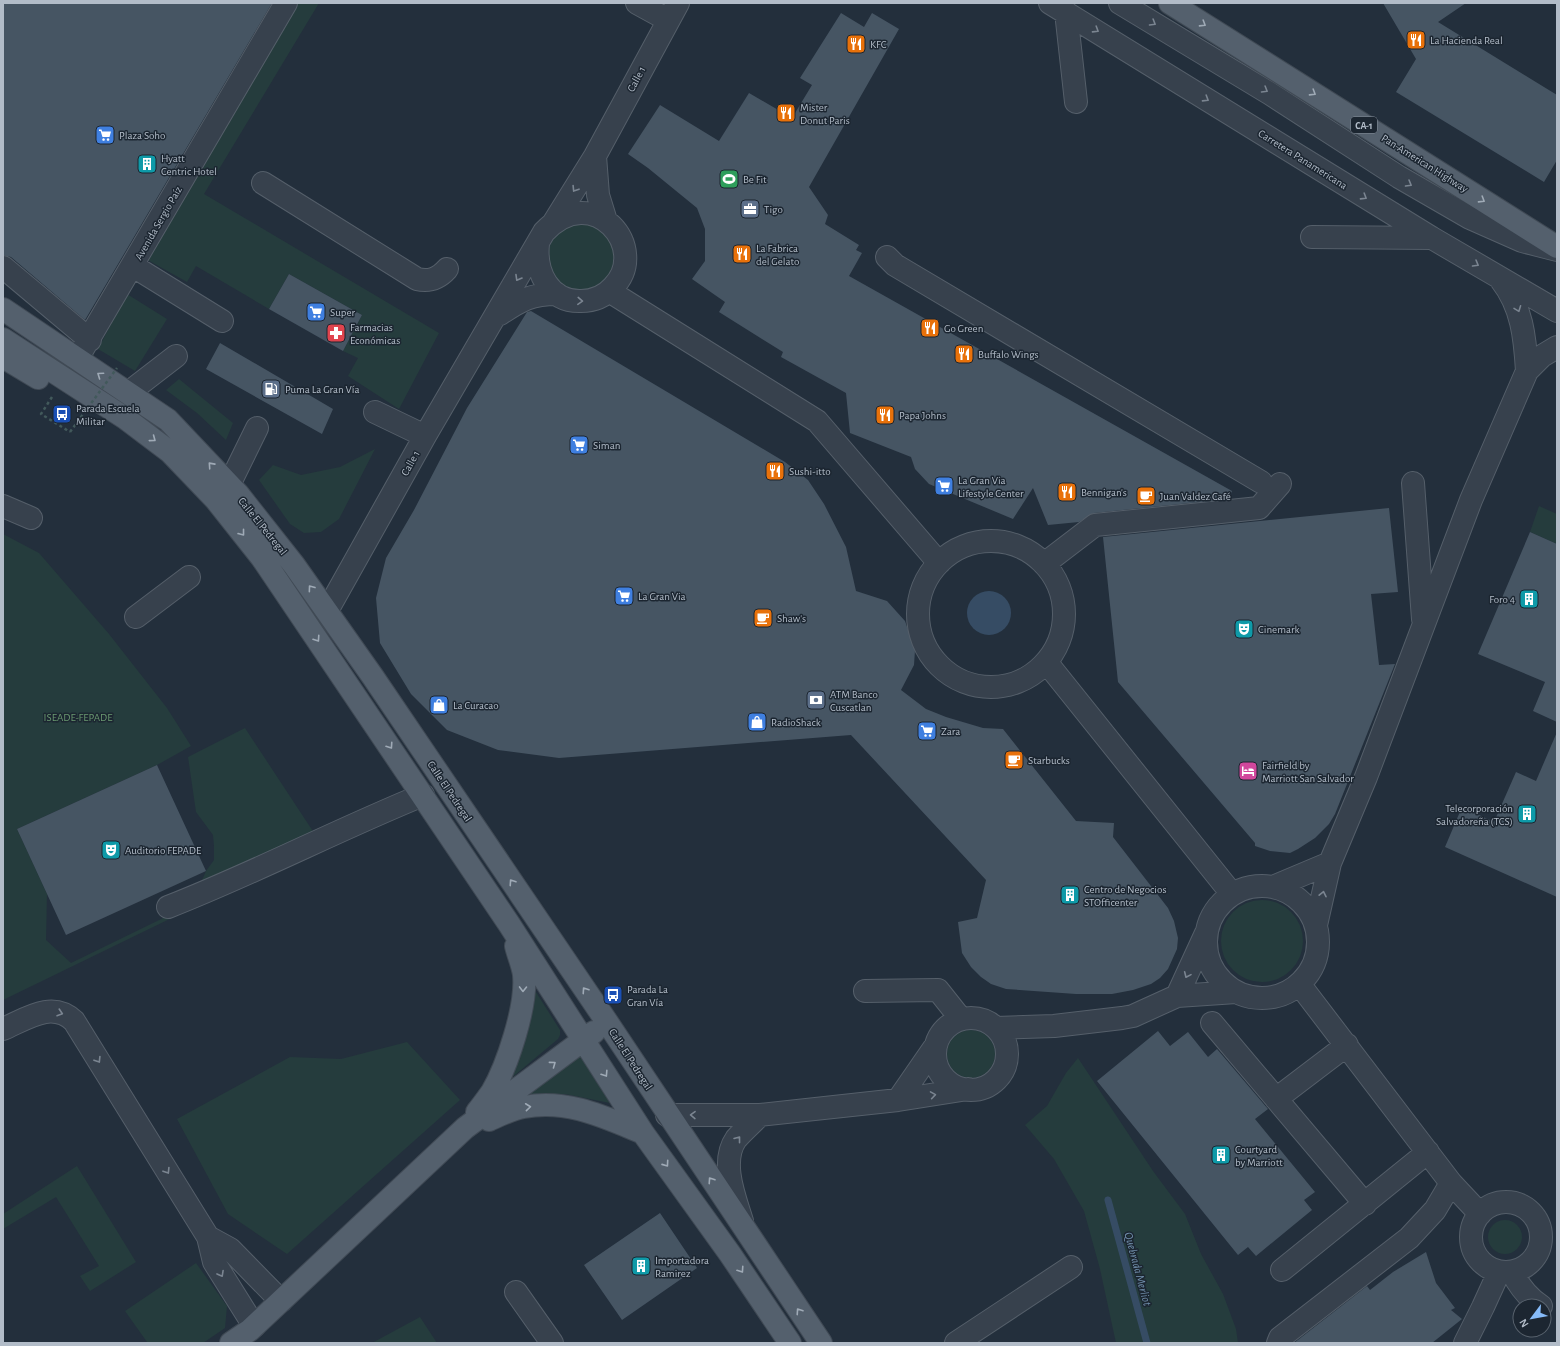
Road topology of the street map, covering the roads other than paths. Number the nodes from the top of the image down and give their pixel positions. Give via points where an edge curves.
1 (286, 3) edge
2 (637, 3) edge
3 (1120, 3) edge
4 (1170, 3) edge
5 (1058, 8) edge
6 (673, 11) edge
7 (1076, 102) dead end
8 (595, 156) junction
9 (263, 183) dead end
10 (606, 221) junction
11 (554, 222) junction
12 (1312, 237) dead end
13 (1432, 238) junction
14 (538, 244) junction
15 (1557, 249) edge
16 (887, 257) dead end
17 (133, 266) junction
18 (3, 267) edge
19 (447, 269) dead end
20 (1498, 276) junction
21 (609, 291) junction
22 (557, 294) junction
23 (3, 309) edge
24 (1557, 311) edge
25 (496, 317) junction
26 (222, 321) dead end
27 (90, 340) junction
28 (7, 347) edge
29 (1557, 347) edge
30 (176, 356) dead end
31 (77, 359) junction
32 (1527, 371) junction
33 (128, 394) junction
34 (106, 406) junction
35 (374, 412) dead end
36 (257, 428) dead end
37 (425, 436) junction
38 (1413, 482) dead end
39 (229, 484) junction
40 (3, 506) edge
41 (31, 518) dead end
42 (939, 563) junction
43 (1044, 564) junction
44 (189, 577) dead end
45 (327, 611) junction
46 (136, 617) dead end
47 (1423, 626) junction
48 (1047, 663) junction
49 (423, 794) junction
50 (1330, 863) junction
51 (1273, 887) junction
52 (1232, 894) junction
53 (168, 907) dead end
54 (509, 924) junction
55 (1316, 925) junction
56 (1208, 928) junction
57 (1300, 985) junction
58 (866, 991) dead end
59 (1236, 992) junction
60 (1177, 996) junction
61 (961, 1019) junction
62 (607, 1022) junction
63 (1212, 1023) dead end
64 (1054, 1026) junction
65 (996, 1028) junction
66 (3, 1029) edge
67 (584, 1041) junction
68 (936, 1045) junction
69 (1347, 1045) junction
70 (1006, 1061) junction
71 (968, 1089) junction
72 (1276, 1099) junction
73 (898, 1100) junction
74 (667, 1115) junction
75 (760, 1115) junction
76 (465, 1128) junction
77 (644, 1133) junction
78 (1428, 1152) junction
79 (1451, 1182) junction
80 (1365, 1204) junction
81 (1480, 1214) junction
82 (744, 1230) junction
83 (208, 1237) junction
84 (1071, 1267) dead end
85 (1282, 1270) dead end
86 (1505, 1272) junction
87 (516, 1292) dead end
88 (1530, 1298) edge
89 (281, 1301) junction
90 (249, 1333) edge
91 (231, 1343) edge
92 (552, 1343) edge
93 (790, 1343) edge
94 (821, 1343) edge
95 (956, 1343) edge
96 (1278, 1343) edge
97 (1465, 1343) edge

1 - 17 street, Avenida Sergio Paíz
2 - 6 street
3 -> 15 street via 1269,93 1399,177 1470,218 1522,241
4 -> 15 main road, Pan-American Highway / CA-1
5 - 7 street
5 -> 13 street, Carretera Panamericana
6 - 8 street, Calle 1
8 - 10 street, Calle 1 via 598,195
8 -> 11 street, Calle 1
9 - 19 street via 417,279 430,280
10 - 11 street, Calle 1 via 594,214 580,212 566,215
10 - 21 street, Calle 1 via 616,230 623,243 625,257 623,271
11 - 14 street, Calle 1 via 544,232
12 - 13 street
13 -> 20 street, Carretera Panamericana
14 - 22 street via 538,267 548,287
14 -> 25 street, Calle 1
16 - 43 street via 895,265 1271,483 1260,508 1095,525
17 - 26 street
17 - 27 street, Avenida Sergio Paíz
18 - 27 street
20 - 24 street, Carretera Panamericana
20 -> 32 street via 1514,299 1521,318
22 -> 21 street, Calle 1 via 567,299 589,301
21 - 42 street via 817,421
22 - 25 street, Calle 1 via 524,298
23 - 31 main road, Calle El Pedregal
25 - 37 street, Calle 1
27 - 31 street, Avenida Sergio Paíz
28 - 34 main road, Calle El Pedregal
28 - 34 main road via 57,389
29 - 32 street via 1542,356
30 - 33 street
33 -> 31 main road, Calle El Pedregal
32 - 47 street via 1471,500
39 -> 33 main road, Calle El Pedregal via 168,420
34 -> 49 main road, Calle El Pedregal via 170,452 216,500 262,558
35 - 37 street
36 - 39 street
37 - 45 street, Calle 1
38 - 47 street
45 -> 39 main road, Calle El Pedregal
40 - 41 street
42 - 43 street via 950,552 960,547 982,541 994,541 1016,545 1036,556
42 - 48 street via 922,589 917,613 926,649 942,668 951,676 974,686 999,687 1022,681
43 - 48 street via 1057,582 1064,616 1061,638
44 - 46 street
62 -> 45 main road, Calle El Pedregal
47 - 50 street via 1366,777
48 - 52 street
49 - 53 street via 217,888
49 - 54 main road, Calle El Pedregal
50 - 51 street
55 -> 50 street
51 - 52 street via 1256,886
51 - 55 street via 1288,892 1301,901
52 - 56 street via 1217,908
54 - 67 main road, Calle El Pedregal
54 -> 76 main road via 524,975 521,1010 510,1049 492,1092
55 - 57 street via 1319,945 1317,958
56 - 59 street via 1206,944 1211,965 1220,979
56 -> 60 street
57 - 59 street via 1271,998 1255,998
57 - 69 street
58 - 61 street via 938,990
59 - 60 street
60 - 64 street via 1133,1016
61 - 65 street via 978,1018
61 - 68 street via 948,1025
62 - 67 main road
62 - 74 main road, Calle El Pedregal
63 - 72 street
64 - 65 street
64 - 70 street via 1021,1045
65 - 70 street via 1005,1043
66 -> 83 street via 46,1011 64,1013 74,1021
76 -> 67 main road
67 -> 77 main road, Calle El Pedregal
68 - 71 street via 936,1063 942,1076 954,1085
68 - 73 street
69 - 72 street
69 - 78 street
70 - 71 street via 1000,1074 989,1085 975,1090
73 -> 71 street
72 - 80 street
73 - 75 street
75 -> 74 street
82 -> 74 main road, Calle El Pedregal
82 -> 75 street via 732,1186 730,1159 736,1140
76 -> 77 main road via 523,1107 553,1105 589,1111
76 - 89 main road
77 -> 93 main road, Calle El Pedregal
78 - 79 street
78 - 80 street
79 - 81 street
79 - 96 street via 1435,1210 1408,1238 1280,1338
80 - 85 street
81 - 86 street via 1472,1229 1473,1249 1481,1262 1490,1269
81 - 86 street via 1494,1204 1511,1202 1527,1209 1536,1220 1541,1234 1538,1252 1527,1265
94 -> 82 main road, Calle El Pedregal
83 - 89 street via 230,1250
83 -> 90 street via 214,1262
84 - 95 street
86 - 88 street
86 - 97 street
87 - 92 street
89 - 90 main road
90 - 91 main road

